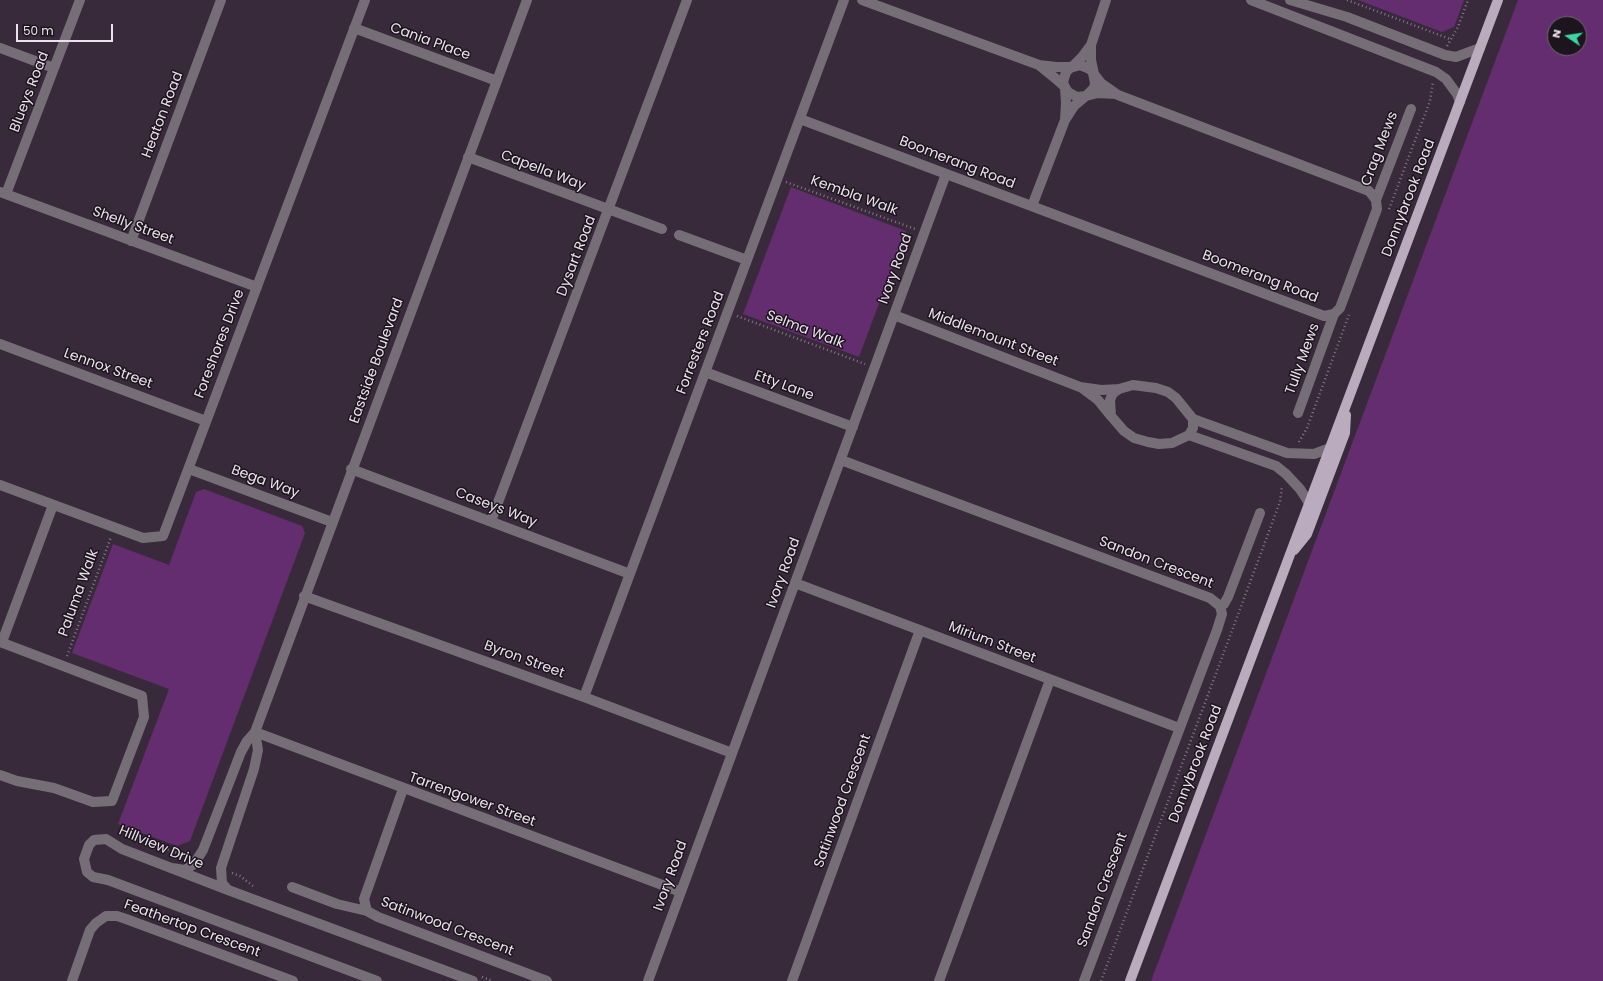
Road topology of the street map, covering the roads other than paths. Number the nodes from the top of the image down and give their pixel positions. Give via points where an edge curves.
1 (80, 0) edge
2 (221, 0) edge
3 (365, 0) edge
4 (527, 0) edge
5 (687, 0) edge
6 (844, 0) edge
7 (862, 0) edge
8 (1106, 0) edge
9 (1251, 0) edge
10 (1290, 0) edge
11 (1498, 0) edge
12 (354, 28) junction
13 (1091, 45) junction
14 (0, 48) edge
15 (1480, 48) junction
16 (1039, 65) junction
17 (1072, 67) junction
18 (54, 68) junction
19 (1094, 74) junction
20 (497, 81) junction
21 (1065, 87) junction
22 (1118, 95) junction
23 (1086, 96) junction
24 (1460, 102) junction
25 (1411, 109) dead end
26 (800, 118) junction
27 (1065, 120) junction
28 (468, 157) junction
29 (946, 174) junction
30 (3, 193) edge
31 (1376, 200) junction
32 (1032, 206) junction
33 (609, 210) junction
34 (662, 229) dead end
35 (679, 235) dead end
36 (131, 241) junction
37 (747, 260) junction
38 (257, 287) junction
39 (1334, 314) junction
40 (894, 315) junction
41 (0, 344) edge
42 (705, 372) junction
43 (1080, 387) junction
44 (1119, 389) junction
45 (1346, 406) junction
46 (1298, 413) dead end
47 (1111, 416) junction
48 (1194, 419) junction
49 (206, 421) junction
50 (853, 427) junction
51 (1188, 435) junction
52 (1330, 448) junction
53 (841, 460) junction
54 (189, 469) junction
55 (351, 470) junction
56 (0, 485) edge
57 (1309, 503) junction
58 (53, 505) junction
59 (1260, 513) dead end
60 (491, 521) junction
61 (332, 522) junction
62 (1289, 556) junction
63 (630, 574) junction
64 (795, 584) junction
65 (304, 596) junction
66 (1220, 606) junction
67 (920, 630) junction
68 (1, 642) edge
69 (1050, 680) junction
70 (584, 697) junction
71 (1179, 728) junction
72 (255, 732) junction
73 (732, 753) junction
74 (0, 775) edge
75 (403, 789) junction
76 (172, 868) junction
77 (292, 887) dead end
78 (228, 890) junction
79 (680, 892) junction
80 (367, 911) junction
81 (72, 981) edge
82 (293, 981) edge
83 (377, 981) edge
84 (473, 981) edge
85 (547, 981) edge
86 (648, 981) edge
87 (792, 981) edge
88 (939, 981) edge
89 (1084, 981) edge
90 (1130, 981) edge

1 - 18 street, Blueys Road
2 - 36 street, Heaton Road
3 - 12 street, Foreshores Drive
4 - 20 street, Eastside Boulevard
5 - 33 street, Dysart Road
6 - 26 street, Forresters Road
7 - 16 street
8 - 13 street
9 - 24 street via 1436,72 1446,79
10 - 15 street via 1347,17 1445,55 1456,57
11 - 15 main road, Donnybrook Road
12 - 20 street, Cania Place
12 - 38 street, Foreshores Drive
13 - 17 street
13 - 19 street
14 - 18 street
15 - 24 main road, Donnybrook Road
16 - 17 street
16 - 21 street
17 - 19 street via 1085,66
17 - 21 street via 1064,77
18 - 30 street, Blueys Road
19 - 22 street via 1101,83
19 - 23 street via 1094,88
20 - 28 street, Eastside Boulevard
21 - 23 street via 1076,97
21 - 27 street
22 - 23 street via 1098,93
22 - 31 street via 1369,191
23 - 27 street via 1074,106
24 - 45 main road, Donnybrook Road
25 - 31 street, Crag Mews
26 - 29 street, Boomerang Road
26 - 37 street, Forresters Road
27 - 32 street
28 - 33 street, Capella Way
28 - 55 street, Eastside Boulevard
29 - 32 street, Boomerang Road
29 - 40 street, Ivory Road
30 - 36 street, Shelly Street
31 - 39 street, Boomerang Road via 1377,209 1340,308
32 - 39 street, Boomerang Road via 1324,316
33 - 34 street, Capella Way
33 - 60 street, Dysart Road
35 - 37 street
36 - 38 street, Shelly Street
37 - 42 street, Forresters Road
38 - 49 street, Foreshores Drive
39 - 46 street, Tully Mews
40 - 43 street, Middlemount Street
40 - 50 street, Ivory Road
41 - 49 street, Lennox Street
42 - 50 street, Etty Lane
42 - 63 street, Forresters Road
43 - 44 street, Middlemount Street
43 - 47 street, Middlemount Street via 1098,400
44 - 47 street via 1113,393 1110,400
44 - 48 street via 1133,384 1168,392
45 - 52 main road, Donnybrook Road
45 - 62 main road, Donnybrook Road via 1345,433 1307,534
47 - 51 street via 1124,431 1134,438 1148,442 1172,443
48 - 51 street via 1193,428
48 - 52 street via 1287,453 1314,454
49 - 54 street, Foreshores Drive
50 - 53 street, Ivory Road
51 - 57 street via 1276,466 1300,489
52 - 57 main road, Donnybrook Road
53 - 64 street, Ivory Road
53 - 66 street, Sandon Crescent via 1210,598
54 - 58 street, Foreshores Drive via 163,536 143,538
54 - 61 street, Bega Way
55 - 60 street, Caseys Way
55 - 61 street, Eastside Boulevard
56 - 58 street, Foreshores Drive
57 - 62 main road, Donnybrook Road
58 - 68 street
59 - 66 street via 1228,597
60 - 63 street, Caseys Way
61 - 65 street, Eastside Boulevard
62 - 90 main road, Donnybrook Road
63 - 70 street, Forresters Road
64 - 67 street, Mirium Street
64 - 73 street, Ivory Road
65 - 70 street, Byron Street
65 - 72 street, Eastside Boulevard
66 - 71 street, Sandon Crescent via 1222,614 1217,630
67 - 69 street, Mirium Street
67 - 87 street, Satinwood Crescent
68 - 74 street via 142,696 144,717 112,801 93,802 54,788
69 - 71 street, Mirium Street
69 - 88 street
70 - 73 street, Byron Street
71 - 89 street, Sandon Crescent
72 - 75 street, Tarrengower Street
72 - 76 street, Eastside Boulevard via 241,752 203,850 194,864 185,870
72 - 78 street, Eastside Boulevard via 258,750 254,769 221,868 222,883
73 - 79 street, Ivory Road
75 - 79 street, Tarrengower Street
75 - 80 street, Satinwood Crescent via 364,899
76 - 78 street, Hillview Drive
76 - 83 street, Hillview Drive via 122,849 106,840 94,840 89,845 84,859 88,872 94,877 108,880
77 - 80 street via 337,904
78 - 84 street, Hillview Drive
79 - 86 street, Ivory Road
80 - 85 street, Satinwood Crescent
81 - 82 street, Feathertop Crescent via 90,930 106,916 126,919

